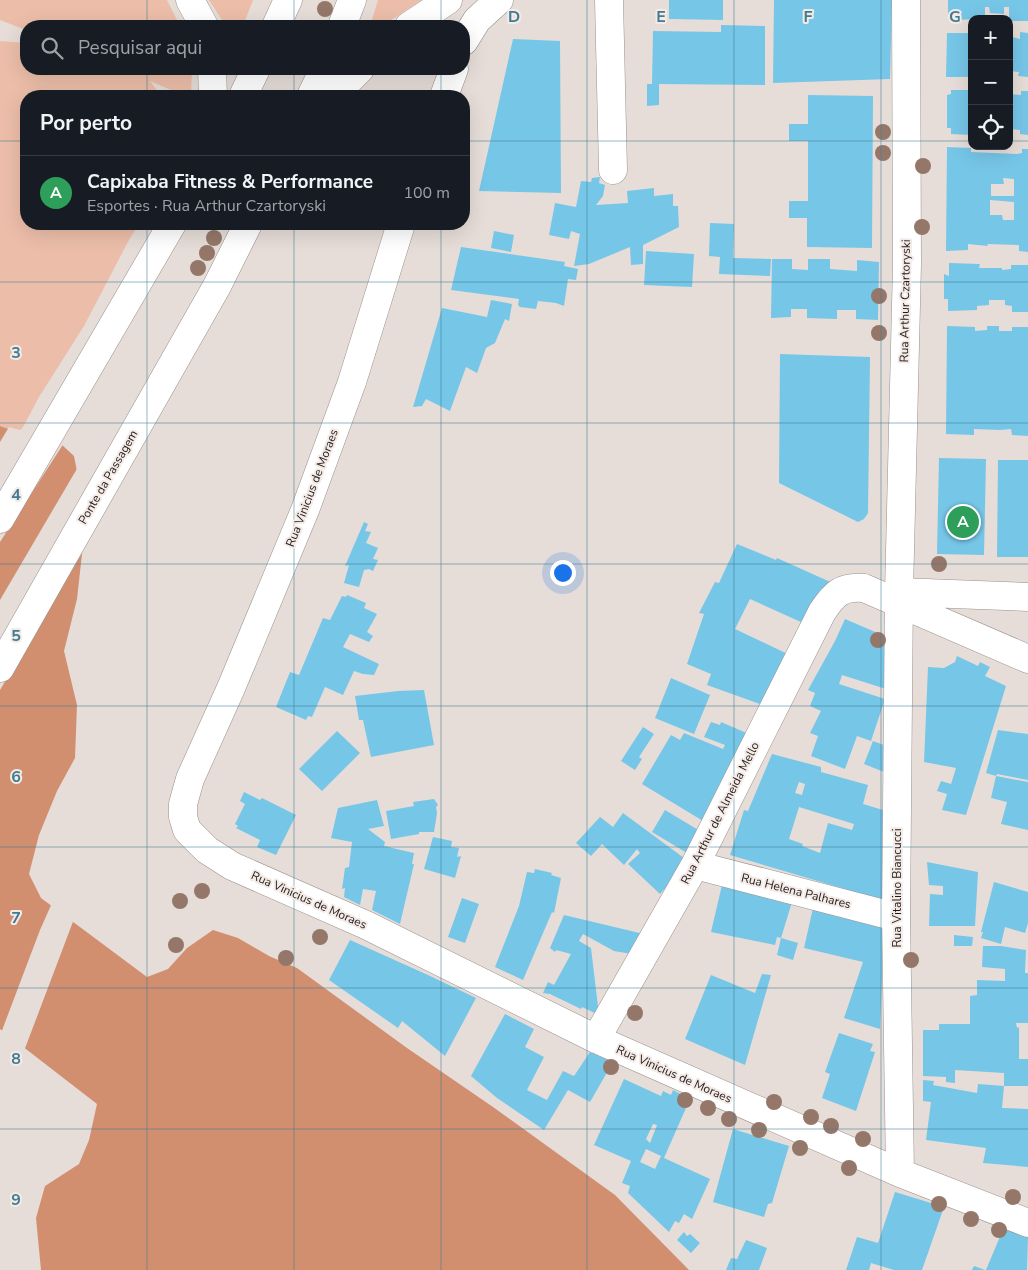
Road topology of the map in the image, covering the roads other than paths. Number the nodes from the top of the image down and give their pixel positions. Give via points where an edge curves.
1 (190, 0) edge
2 (288, 0) edge
3 (352, 0) edge
4 (448, 0) edge
5 (499, 0) edge
6 (609, 0) edge
7 (906, 0) edge
8 (201, 20) edge
9 (279, 20) edge
10 (344, 20) edge
11 (418, 20) edge
12 (470, 31) edge
13 (212, 75) edge
14 (253, 75) edge
15 (321, 75) edge
16 (354, 75) edge
17 (452, 75) edge
18 (212, 90) edge
19 (246, 90) edge
20 (315, 90) edge
21 (339, 90) edge
22 (446, 90) edge
23 (613, 170) dead end
24 (168, 230) edge
25 (245, 230) edge
26 (399, 230) edge
27 (0, 519) edge
28 (899, 597) junction
29 (1028, 597) edge
30 (1028, 659) edge
31 (0, 668) edge
32 (695, 865) junction
33 (896, 917) junction
34 (596, 1039) junction
35 (900, 1172) junction
36 (1028, 1223) edge

1 - 8 street
2 - 9 street
3 - 10 street
4 - 11 street
5 - 12 street via 477,20
6 - 23 street
7 - 28 street, Rua Arthur Czartoryski via 907,264
13 - 18 street
14 - 19 street
15 - 20 street
16 - 21 street
17 - 22 street
24 - 27 street
25 - 31 street, Ponte da Passagem via 217,286
26 - 34 street, Rua Vinicius de Moraes via 352,382 302,519 190,779 183,817 187,830 206,850 232,866 366,925
28 - 29 street
28 - 30 street
28 - 32 street, Rua Arthur de Almeida Mello via 864,588 844,589 830,600
28 - 33 street, Rua Vitalino Biancucci
32 - 33 street, Rua Helena Palhares
32 - 34 street, Rua Arthur de Almeida Mello
33 - 35 street, Rua Vitalino Biancucci
34 - 35 street, Rua Vinicius de Moraes
35 - 36 street, Rua Vinicius de Moraes

